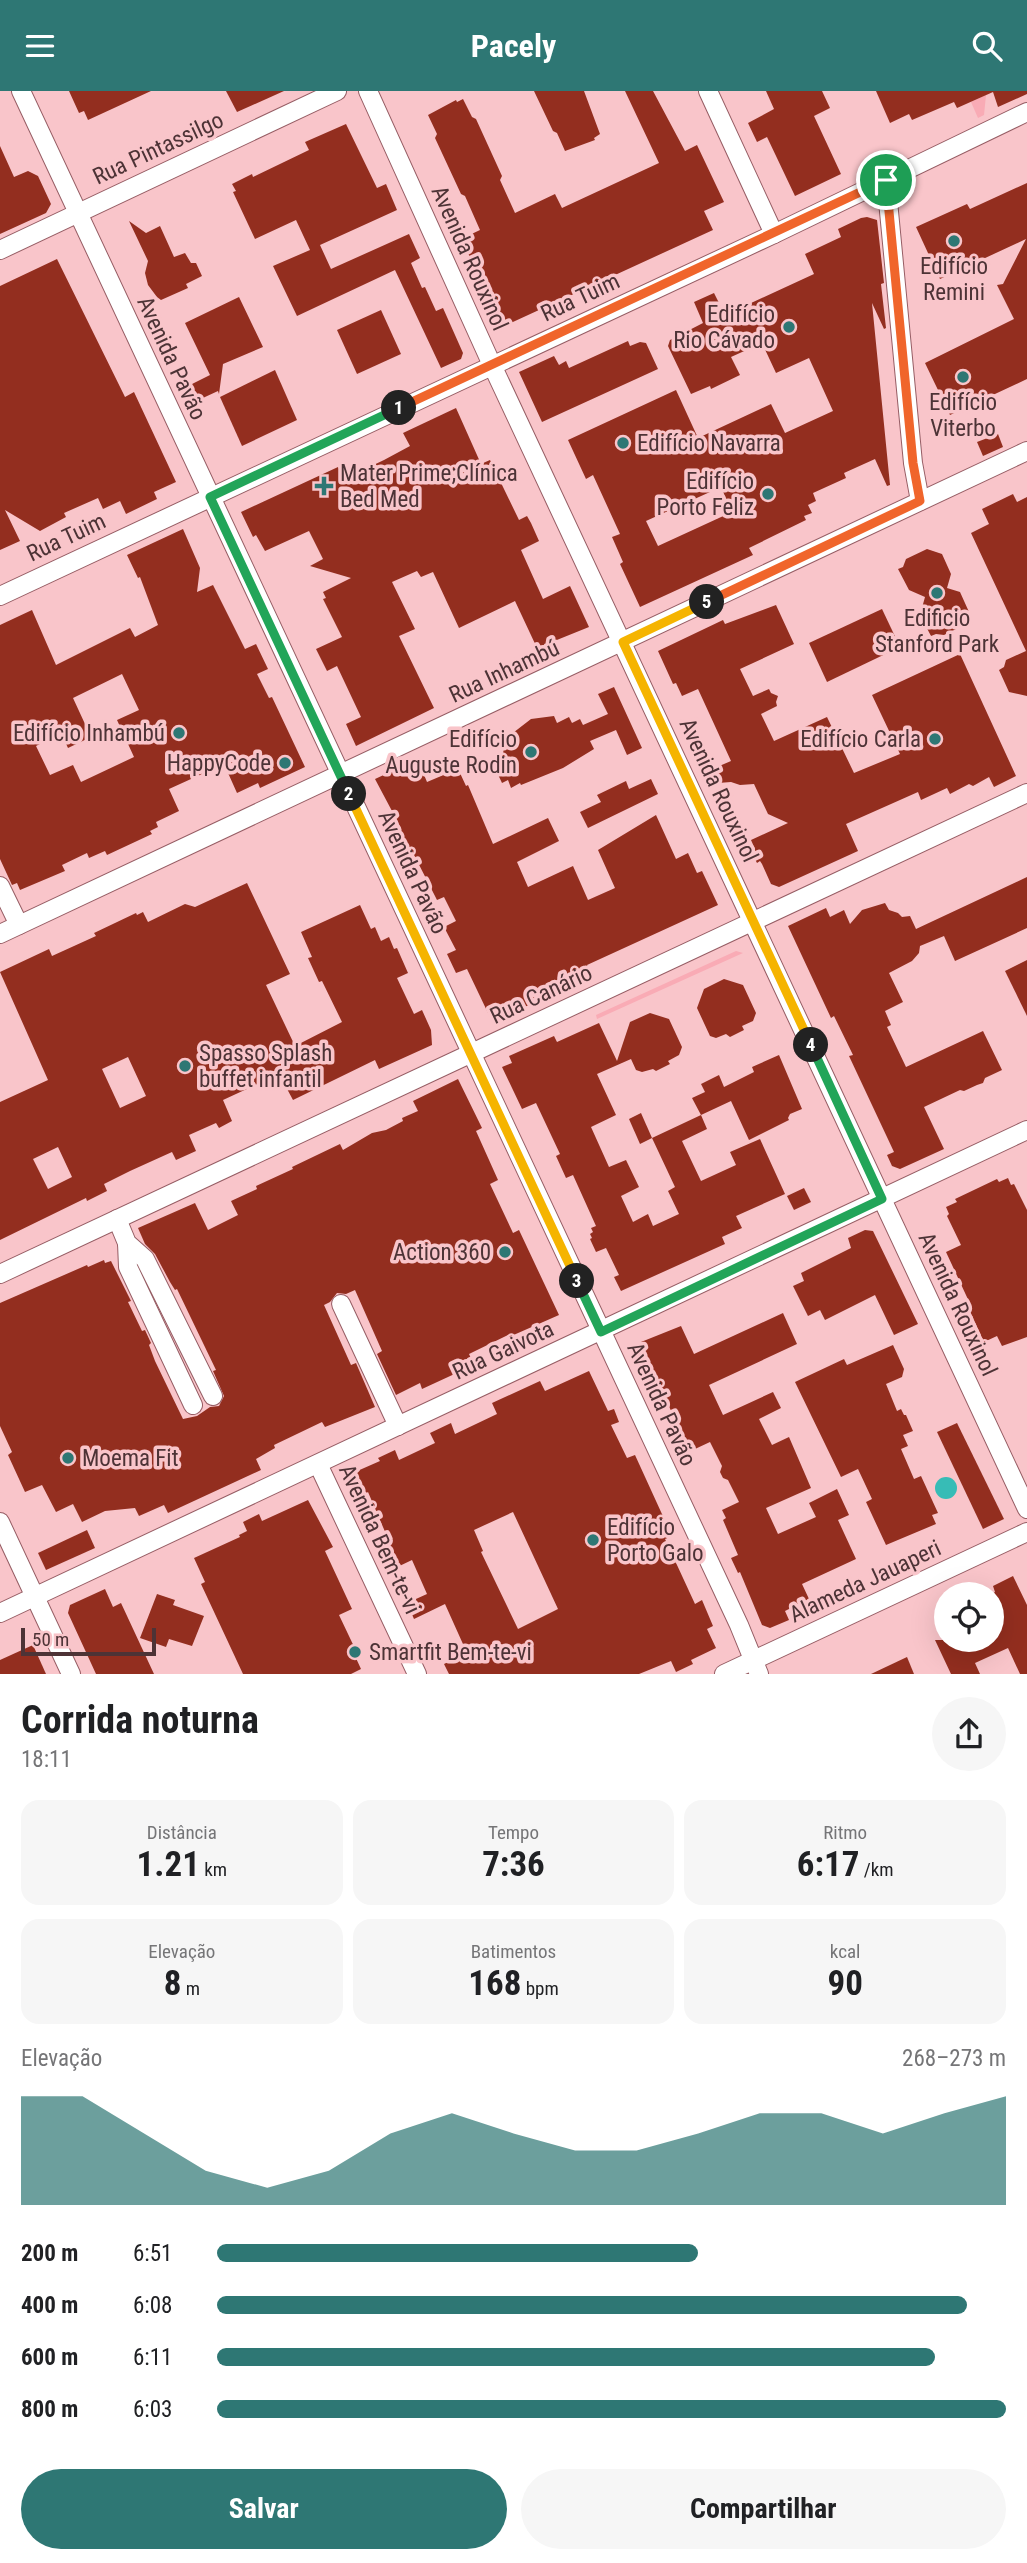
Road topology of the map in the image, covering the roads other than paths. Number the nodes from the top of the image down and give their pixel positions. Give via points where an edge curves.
1 (21, 91) edge
2 (337, 91) edge
3 (368, 91) edge
4 (708, 91) edge
5 (1027, 111) edge
6 (886, 180) junction
7 (78, 213) junction
8 (774, 234) junction
9 (0, 250) edge
10 (492, 365) junction
11 (1027, 450) edge
12 (210, 497) junction
13 (920, 501) junction
14 (0, 596) edge
15 (623, 642) junction
16 (340, 775) junction
17 (1027, 793) edge
18 (0, 886) edge
19 (754, 921) junction
20 (19, 925) junction
21 (0, 934) edge
22 (470, 1054) junction
23 (1027, 1130) edge
24 (882, 1199) junction
25 (117, 1219) junction
26 (127, 1243) junction
27 (0, 1274) edge
28 (341, 1304) dead end
29 (601, 1332) junction
30 (213, 1396) dead end
31 (193, 1405) dead end
32 (398, 1426) junction
33 (318, 1464) junction
34 (1027, 1509) edge
35 (0, 1522) edge
36 (1027, 1532) edge
37 (35, 1597) junction
38 (0, 1613) edge
39 (756, 1667) edge
40 (71, 1674) edge
41 (416, 1674) edge
42 (724, 1674) edge

1 - 7 street, Avenida Pavão
2 - 7 street, Rua Pintassilgo
3 - 10 street, Avenida Rouxinol
4 - 8 street
5 - 6 street, Rua Tuim
6 - 8 street, Rua Tuim
6 - 13 street
7 - 9 street, Rua Pintassilgo
7 - 12 street, Avenida Pavão
8 - 10 street, Rua Tuim
10 - 12 street, Rua Tuim
10 - 15 street, Avenida Rouxinol
11 - 13 street, Rua Inhambú
12 - 14 street, Rua Tuim
12 - 16 street, Avenida Pavão
13 - 15 street, Rua Inhambú
15 - 16 street, Rua Inhambú
15 - 19 street, Avenida Rouxinol
16 - 20 street, Rua Inhambú
16 - 22 street, Avenida Pavão
17 - 19 street, Rua Canário
18 - 20 street
19 - 22 street, Rua Canário
19 - 24 street, Avenida Rouxinol
20 - 21 street, Rua Inhambú
22 - 25 street, Rua Canário
22 - 29 street, Avenida Pavão
23 - 24 street, Rua Gaivota
24 - 29 street, Rua Gaivota
24 - 34 street, Avenida Rouxinol
25 - 26 street
25 - 27 street, Rua Canário
26 - 30 street via 145,1259
26 - 31 street via 128,1267
28 - 32 street
29 - 32 street, Rua Gaivota
29 - 39 street, Avenida Pavão
32 - 33 street, Rua Gaivota
33 - 37 street, Rua Gaivota
33 - 41 street, Avenida Bem-te-vi
35 - 37 street
36 - 39 street, Alameda Jauaperi
37 - 38 street, Rua Gaivota
37 - 40 street
39 - 42 street, Alameda Jauaperi

